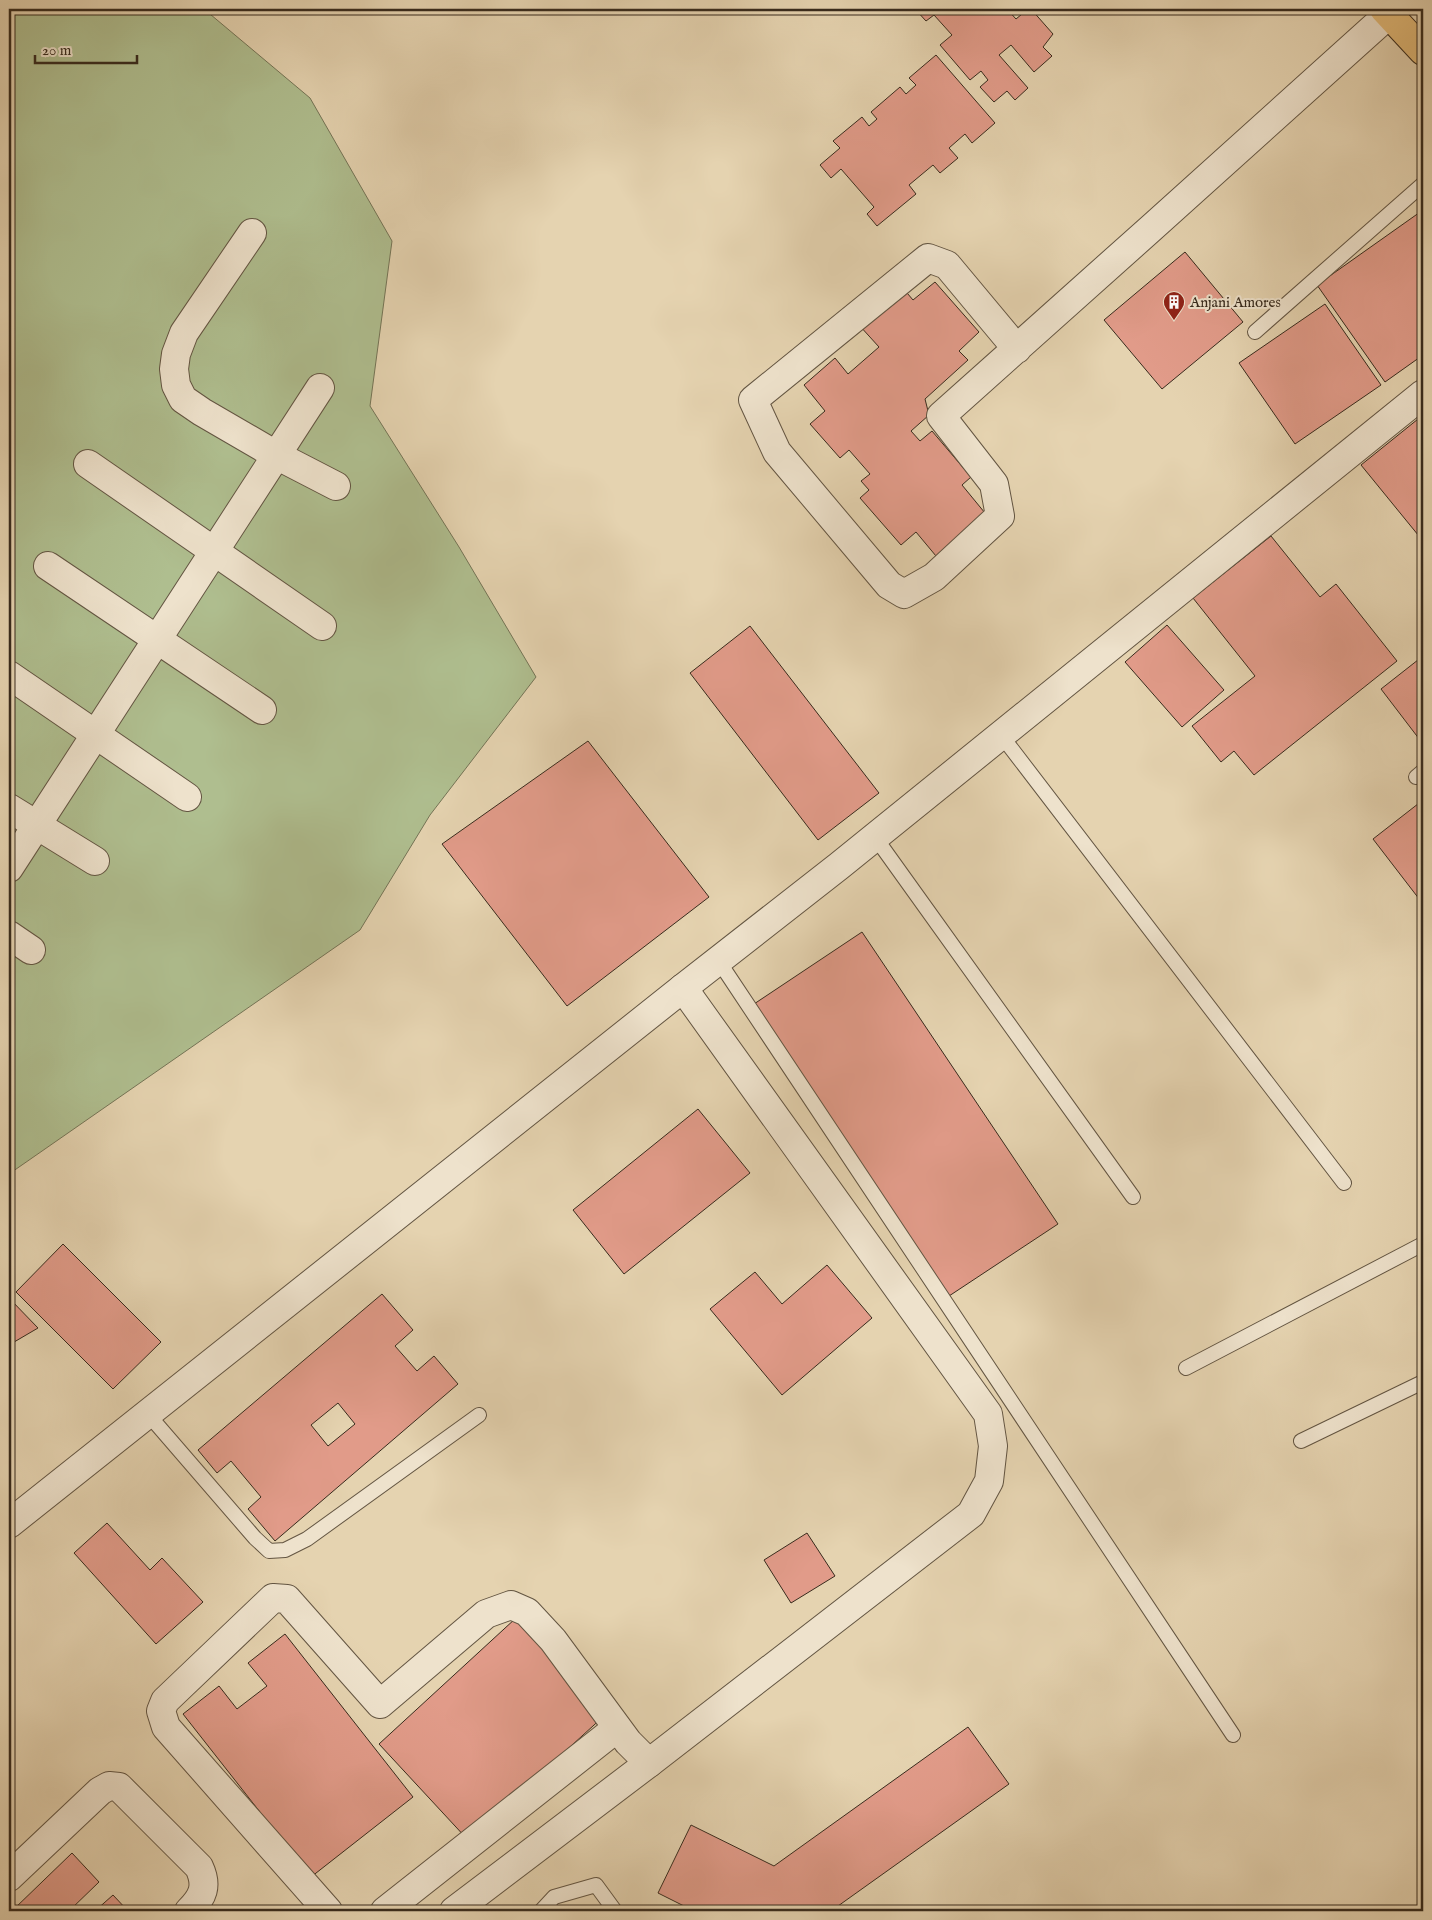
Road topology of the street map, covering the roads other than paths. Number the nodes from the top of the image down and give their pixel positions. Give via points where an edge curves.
1 (1387, 11) edge
2 (1423, 51) edge
3 (1423, 184) edge
4 (252, 234) dead end
5 (1255, 332) dead end
6 (1017, 349) junction
7 (320, 388) dead end
8 (1423, 394) edge
9 (276, 455) junction
10 (88, 464) dead end
11 (336, 486) dead end
12 (215, 550) junction
13 (48, 566) dead end
14 (322, 626) dead end
15 (156, 639) junction
16 (9, 675) edge
17 (262, 710) dead end
18 (1001, 735) junction
19 (95, 736) junction
20 (187, 797) dead end
21 (9, 808) edge
22 (36, 825) junction
23 (875, 837) junction
24 (95, 861) dead end
25 (9, 868) edge
26 (718, 960) junction
27 (683, 988) junction
28 (1344, 1183) dead end
29 (1132, 1197) dead end
30 (1423, 1244) edge
31 (1186, 1368) dead end
32 (1423, 1382) edge
33 (147, 1412) junction
34 (479, 1414) dead end
35 (1301, 1441) dead end
36 (9, 1524) edge
37 (617, 1728) junction
38 (1233, 1735) dead end
39 (649, 1763) junction
40 (9, 1877) edge
41 (189, 1911) edge
42 (328, 1911) edge
43 (385, 1911) edge
44 (454, 1911) edge
45 (541, 1911) edge
46 (615, 1911) edge

1 - 2 highway
1 - 6 street
3 - 5 lane
4 - 9 street via 184,333 174,369 176,386 183,399
6 - 6 street via 941,416 994,484 1000,516 934,578 904,594 889,585 777,452 754,400 928,258 947,265
7 - 9 street
8 - 18 street
9 - 11 street
9 - 12 street
10 - 12 street
12 - 14 street
12 - 15 street
13 - 15 street
15 - 17 street
15 - 19 street
16 - 19 street
18 - 23 street
18 - 28 lane
19 - 20 street
19 - 22 street
21 - 22 street
22 - 24 street
22 - 25 street
23 - 26 street
23 - 29 lane
26 - 27 street
26 - 38 lane
27 - 33 street
27 - 39 street via 988,1414 994,1446 989,1480 971,1514
30 - 31 lane
32 - 35 lane
33 - 34 lane via 269,1551 285,1550 307,1539
33 - 36 street
37 - 39 street
37 - 42 street via 553,1640 527,1612 511,1605 486,1614 380,1704 287,1600 273,1598 165,1701 161,1711 166,1727
37 - 43 street
39 - 44 street
40 - 41 street via 109,1786 119,1788 199,1867 204,1878 203,1891
45 - 46 lane via 554,1897 596,1885

